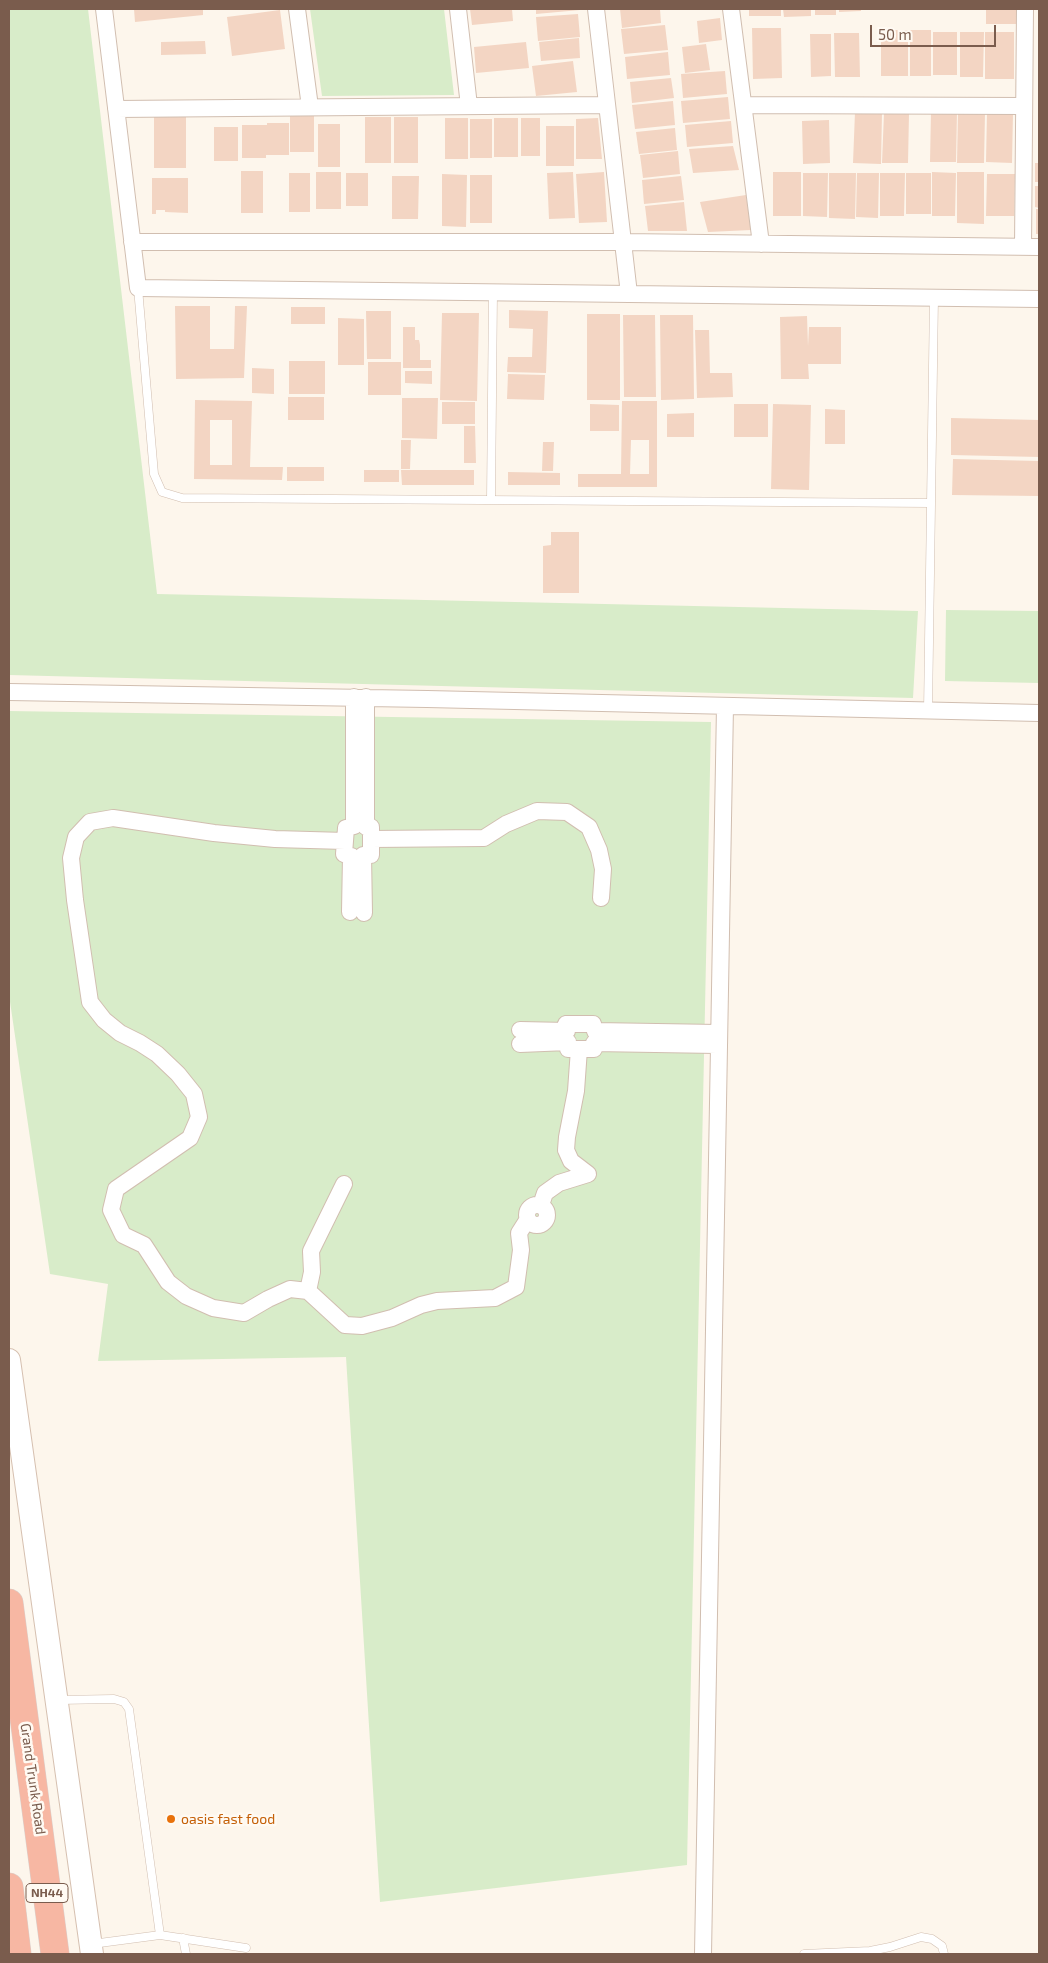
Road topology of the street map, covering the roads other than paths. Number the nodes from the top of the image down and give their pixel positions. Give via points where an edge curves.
1 (104, 9) edge
2 (297, 9) edge
3 (458, 9) edge
4 (596, 9) edge
5 (731, 9) edge
6 (1025, 9) edge
7 (607, 105) junction
8 (744, 105) junction
9 (469, 106) junction
10 (1024, 106) junction
11 (310, 107) junction
12 (116, 109) junction
13 (132, 242) junction
14 (623, 242) junction
15 (762, 244) junction
16 (1031, 247) edge
17 (138, 288) junction
18 (494, 292) junction
19 (629, 294) junction
20 (934, 297) junction
21 (1039, 298) edge
22 (490, 500) junction
23 (931, 503) junction
24 (9, 692) edge
25 (360, 697) junction
26 (725, 706) junction
27 (928, 710) junction
28 (1039, 713) edge
29 (371, 839) junction
30 (345, 841) junction
31 (600, 898) dead end
32 (717, 1039) junction
33 (579, 1049) junction
34 (344, 1184) dead end
35 (308, 1290) junction
36 (9, 1360) edge
37 (9, 1603) edge
38 (56, 1700) junction
39 (9, 1887) edge
40 (160, 1935) junction
41 (183, 1938) junction
42 (246, 1948) dead end
43 (91, 1949) edge
44 (17, 1954) edge
45 (55, 1954) edge
46 (186, 1954) edge
47 (703, 1954) edge
48 (804, 1954) edge
49 (944, 1954) edge

1 - 12 street
2 - 11 street
3 - 9 street
4 - 7 street
5 - 8 street
6 - 10 street
7 - 9 street
7 - 14 street
8 - 10 street
8 - 15 street
9 - 11 street
10 - 16 street
11 - 12 street
12 - 13 street
13 - 14 street
13 - 17 street
14 - 15 street
14 - 19 street
15 - 16 street
17 - 18 street
17 - 22 lane via 154,474 162,492 182,498
18 - 19 street
18 - 22 lane
19 - 20 street
20 - 21 street
20 - 23 lane
22 - 23 lane
23 - 27 lane
24 - 25 street
25 - 26 street
25 - 29 street via 366,826 371,826
25 - 30 street via 354,826 346,828
26 - 27 street
26 - 32 street
27 - 28 street
29 - 30 street via 371,855 363,855 357,912 351,856 344,854
29 - 31 street via 484,838 537,811 567,812 589,826 599,850 603,869
30 - 35 street via 214,833 113,818 90,822 76,836 70,858 90,1002 104,1020 158,1054 178,1074 194,1094 199,1117 190,1138 116,1189 111,1210 123,1235 144,1245 168,1282 186,1296 213,1308 244,1313 290,1289
32 - 33 street via 594,1044 594,1049
32 - 33 street via 595,1031 593,1024 566,1024 567,1031 520,1037 568,1042 568,1049
32 - 47 street
33 - 35 street via 566,1150 571,1161 588,1174 559,1183 545,1193 541,1205 528,1209 527,1216 538,1228 526,1222 519,1232 521,1250 516,1288 495,1298 437,1301 362,1326 345,1325
34 - 35 street via 311,1251 312,1272
36 - 38 street
37 - 45 highway, Grand Trunk Road / NH44
38 - 40 lane via 114,1699 124,1702 129,1709
38 - 43 street
39 - 44 highway, NH44
40 - 41 lane
40 - 43 lane
41 - 42 lane
41 - 46 lane
48 - 49 lane via 870,1950 921,1937 942,1946

